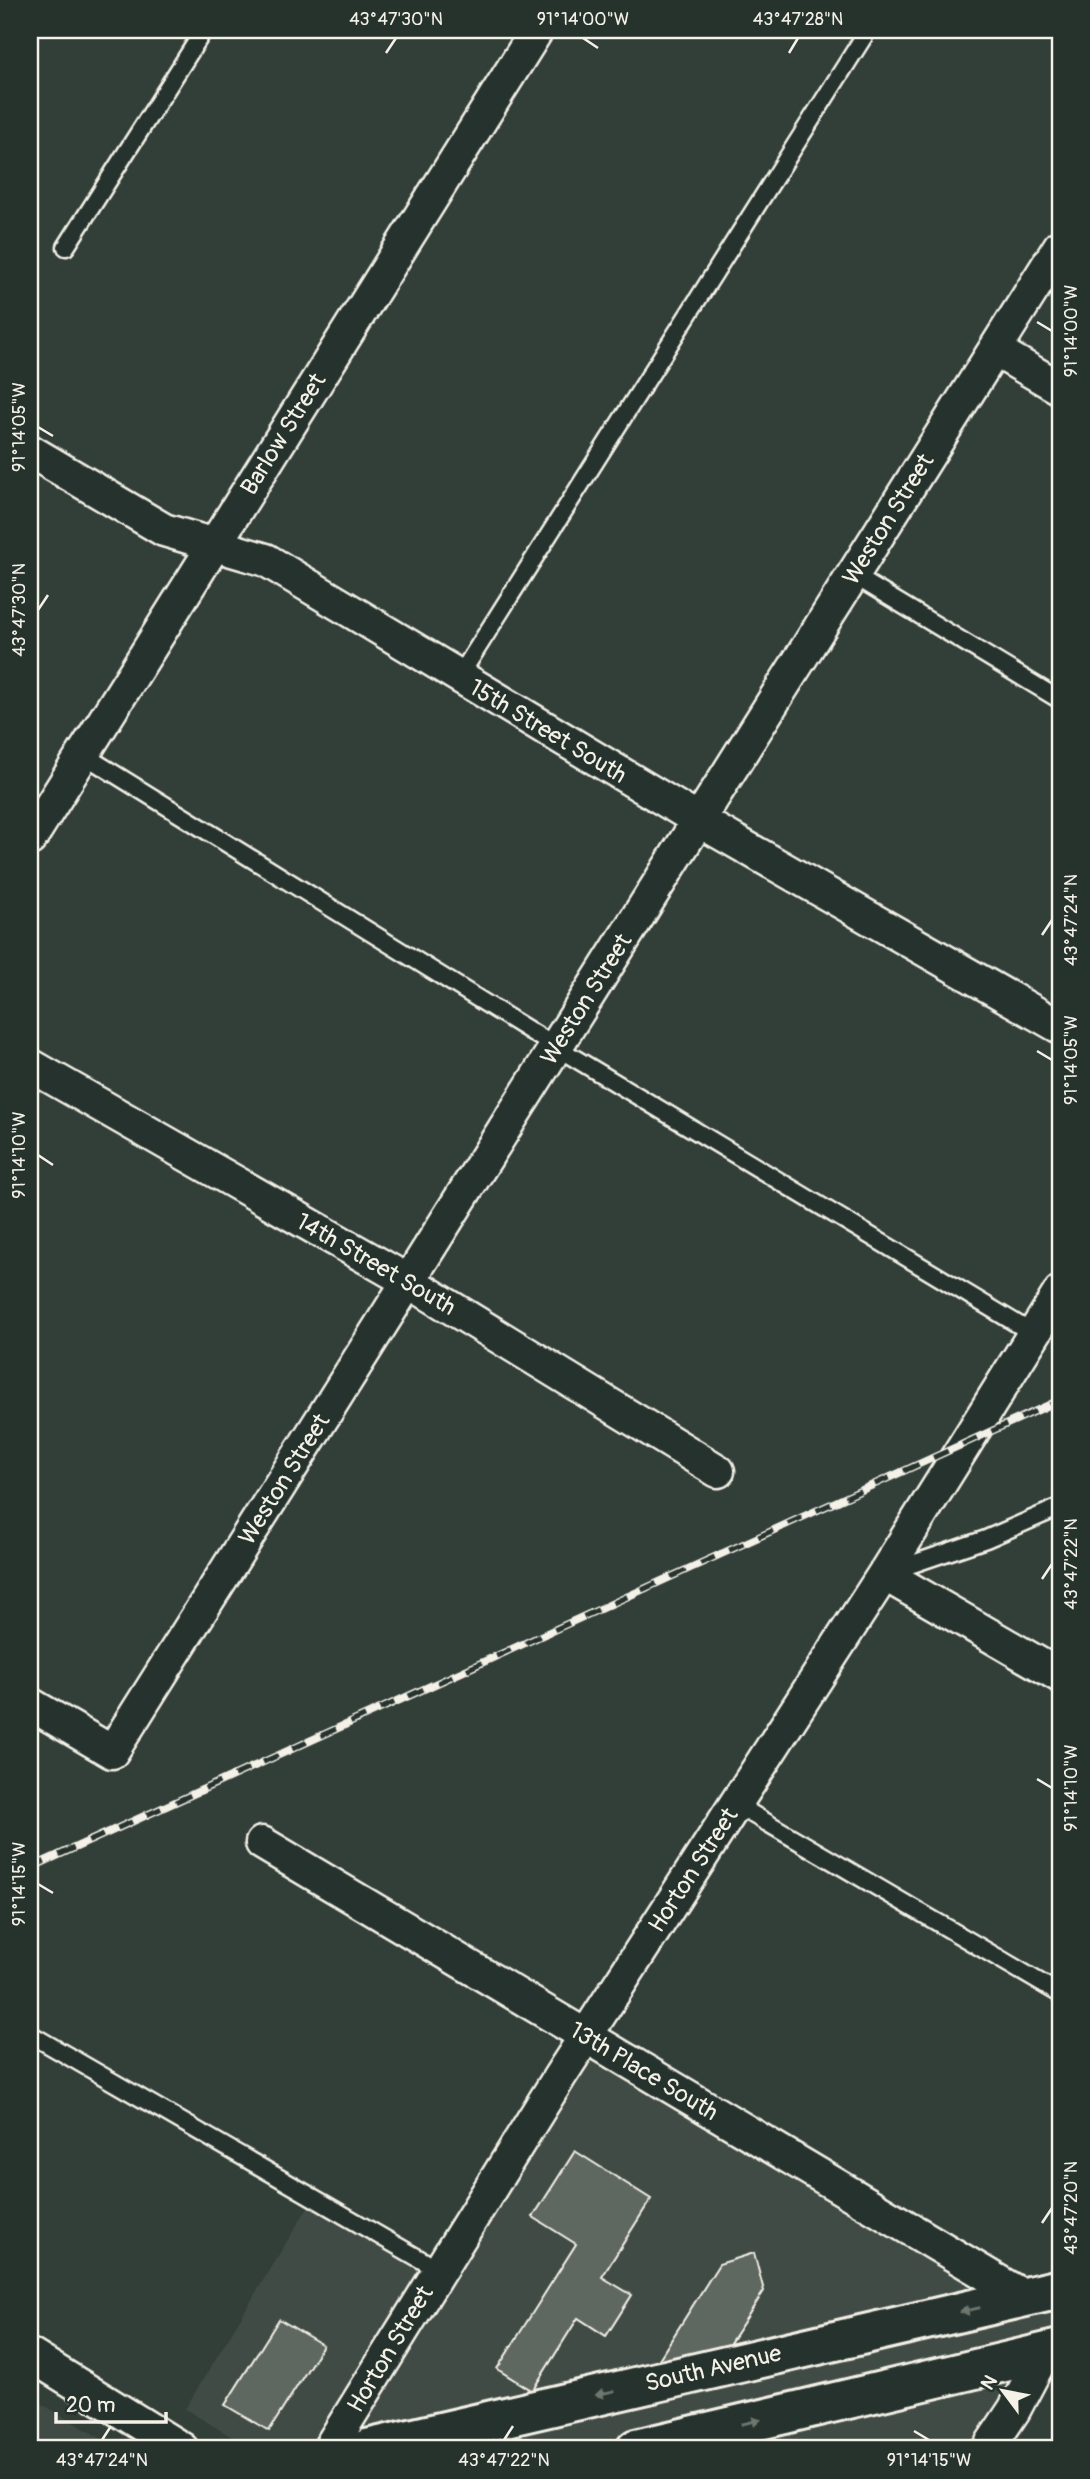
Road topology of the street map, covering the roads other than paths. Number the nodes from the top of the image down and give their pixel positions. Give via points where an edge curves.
1 (204, 30) edge
2 (537, 30) edge
3 (868, 30) edge
4 (1060, 246) edge
5 (66, 247) dead end
6 (995, 350) junction
7 (1060, 388) edge
8 (30, 451) edge
9 (213, 545) junction
10 (853, 575) junction
11 (459, 677) junction
12 (1060, 700) edge
13 (84, 755) junction
14 (698, 820) junction
15 (30, 839) edge
16 (1060, 1027) edge
17 (556, 1047) junction
18 (30, 1065) edge
19 (408, 1281) junction
20 (1060, 1292) edge
21 (1034, 1335) junction
22 (718, 1471) dead end
23 (1060, 1507) edge
24 (884, 1574) junction
25 (1060, 1676) edge
26 (30, 1704) edge
27 (736, 1804) junction
28 (262, 1843) dead end
29 (1060, 1994) edge
30 (30, 2034) edge
31 (586, 2037) junction
32 (439, 2270) junction
33 (1043, 2294) edge
34 (1052, 2351) edge
35 (30, 2355) edge
36 (182, 2449) edge
37 (329, 2449) edge
38 (367, 2449) edge
39 (636, 2449) edge
40 (988, 2449) edge

1 - 5 lane
2 - 9 street, Barlow Street
3 - 11 lane
4 - 6 street, Weston Street
6 - 7 street
6 - 10 street, Weston Street
8 - 9 street, 15th Street South via 164,530
9 - 11 street, 15th Street South via 266,560
9 - 13 street, Barlow Street
10 - 12 lane
10 - 14 street, Weston Street
11 - 14 street, 15th Street South
13 - 15 street, Barlow Street
13 - 17 lane
14 - 16 street, 15th Street South
14 - 17 street, Weston Street
17 - 19 street, Weston Street
17 - 21 lane
18 - 19 street, 14th Street South
19 - 22 street, 14th Street South
19 - 26 street, Weston Street via 112,1752
20 - 21 street, Horton Street
21 - 24 street, Horton Street
23 - 24 lane via 986,1539
24 - 25 street
24 - 27 street, Horton Street
27 - 29 lane
27 - 31 street, Horton Street
28 - 31 street, 13th Place South
30 - 32 lane
31 - 32 street, Horton Street
31 - 33 street, 13th Place South
32 - 37 street, Horton Street
33 -> 38 highway, South Avenue
39 -> 34 highway
34 - 40 street
35 - 36 street

